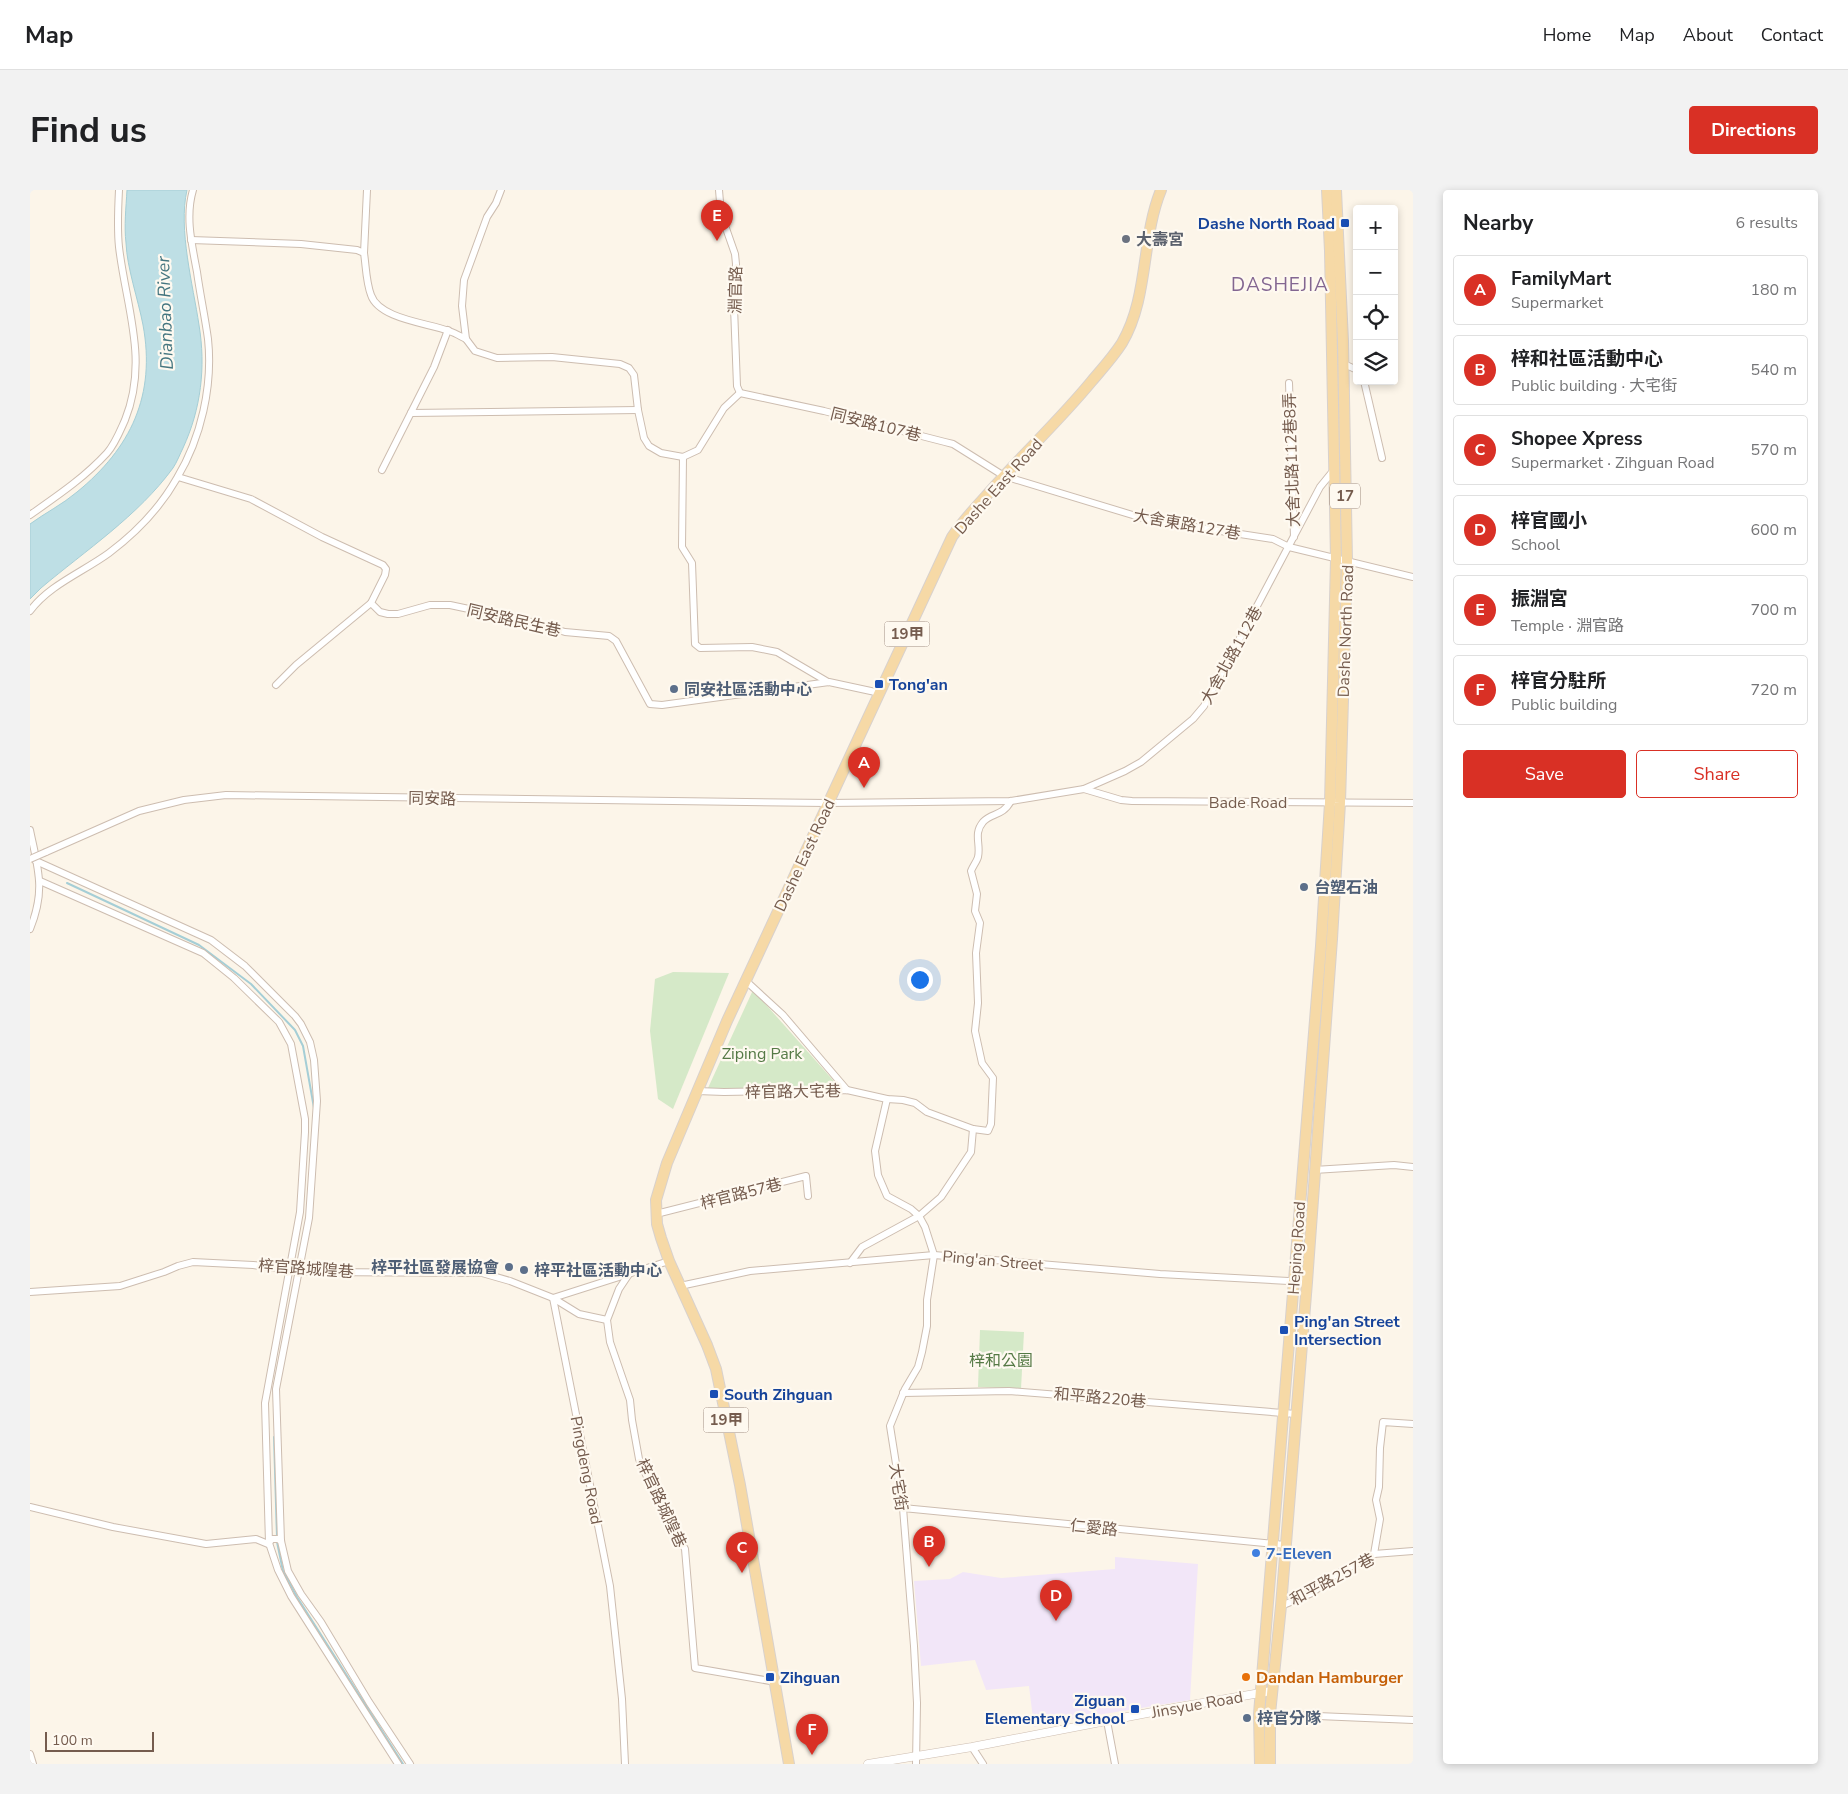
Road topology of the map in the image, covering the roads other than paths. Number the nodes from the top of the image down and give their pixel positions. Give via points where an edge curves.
1 (119, 190) edge
2 (193, 190) edge
3 (367, 190) edge
4 (501, 190) edge
5 (719, 190) edge
6 (1161, 190) edge
7 (1327, 190) edge
8 (1336, 190) edge
9 (191, 240) junction
10 (364, 253) junction
11 (448, 330) junction
12 (466, 339) junction
13 (1332, 359) junction
14 (1343, 363) junction
15 (1353, 368) edge
16 (1289, 382) dead end
17 (1365, 385) edge
18 (740, 393) junction
19 (638, 410) junction
20 (411, 413) junction
21 (684, 457) junction
22 (1382, 458) dead end
23 (382, 470) dead end
24 (1339, 470) junction
25 (1004, 476) junction
26 (178, 477) junction
27 (30, 516) edge
28 (1294, 538) junction
29 (1289, 547) junction
30 (1341, 560) junction
31 (1413, 577) edge
32 (371, 603) junction
33 (30, 611) edge
34 (829, 682) junction
35 (276, 684) dead end
36 (880, 694) junction
37 (1084, 789) junction
38 (1011, 801) junction
39 (1335, 803) junction
40 (1413, 803) edge
41 (828, 804) junction
42 (30, 830) edge
43 (33, 860) edge
44 (40, 882) junction
45 (30, 929) edge
46 (746, 980) junction
47 (1312, 1047) junction
48 (1324, 1048) junction
49 (848, 1090) junction
50 (697, 1091) junction
51 (888, 1100) junction
52 (972, 1129) junction
53 (1413, 1167) edge
54 (1314, 1170) junction
55 (808, 1196) dead end
56 (656, 1214) junction
57 (919, 1216) junction
58 (934, 1255) junction
59 (669, 1261) junction
60 (850, 1263) junction
61 (288, 1270) junction
62 (299, 1271) junction
63 (629, 1274) junction
64 (1293, 1282) junction
65 (1307, 1282) junction
66 (680, 1286) junction
67 (30, 1292) edge
68 (552, 1298) junction
69 (607, 1320) junction
70 (903, 1393) junction
71 (271, 1403) junction
72 (1284, 1412) junction
73 (1296, 1414) junction
74 (1413, 1424) edge
75 (30, 1507) edge
76 (903, 1508) junction
77 (275, 1541) junction
78 (1274, 1544) junction
79 (1285, 1545) junction
80 (1413, 1551) edge
81 (1374, 1554) junction
82 (1280, 1606) junction
83 (776, 1682) junction
84 (1272, 1691) junction
85 (1261, 1693) junction
86 (365, 1705) junction
87 (1259, 1714) junction
88 (1270, 1714) junction
89 (1413, 1720) edge
90 (1107, 1721) junction
91 (972, 1747) junction
92 (30, 1754) edge
93 (916, 1760) edge
94 (33, 1764) edge
95 (398, 1764) edge
96 (410, 1764) edge
97 (625, 1764) edge
98 (789, 1764) edge
99 (868, 1764) edge
100 (983, 1764) edge
101 (1115, 1764) edge
102 (1260, 1764) edge
103 (1270, 1764) edge

1 - 27 street via 119,247 136,348 134,392 119,433 108,452 70,488
2 - 9 street via 189,204
3 - 10 street
4 - 12 street via 487,217 464,280 462,306
5 - 18 street, 淵官路 via 722,214 735,254 734,307 737,386
6 - 25 main road, Dashe East Road / 19甲 via 1152,217 1132,322 1123,342 1075,402
7 - 13 main road, Dashe North Road / 17
8 - 14 main road, Dashe North Road / 17
9 - 10 street via 302,244
9 - 26 street via 208,340 208,372 204,410 193,447
10 - 11 street via 371,295 376,303 409,320
11 - 12 street
11 - 20 street
12 - 19 street via 475,350 497,358 552,357 620,364 634,375
13 - 14 street
13 - 24 main road, Dashe North Road / 17
14 - 15 street
14 - 24 main road, Dashe North Road / 17
16 - 28 street, 大舍北路112巷8弄
17 - 22 street
18 - 21 street via 724,408 698,450
18 - 25 street, 同安路107巷 via 953,444
19 - 20 street
19 - 21 street via 649,446 661,453
20 - 23 street
21 - 34 street via 682,547 692,563 697,647 752,647 777,652
24 - 28 street, 大舍北路112巷 via 1320,488
24 - 30 main road, Dashe North Road / 17
25 - 29 street, 大舍東路127巷 via 1149,520 1273,539
25 - 36 main road, Dashe East Road / 19甲 via 952,537
26 - 32 street via 251,499 383,565 385,574
26 - 33 street via 154,513 133,533 109,553 47,593
28 - 29 street, 大舍北路112巷
29 - 30 street, 大舍東路127巷
29 - 37 street, 大舍北路112巷 via 1204,706 1193,719 1141,762
30 - 31 street, 大舍東路127巷
30 - 39 main road, Dashe North Road / 17
32 - 34 street, 同安路民生巷 via 380,612 388,614 430,605 450,606 508,615 565,632 608,636 616,641 650,704
32 - 35 street
34 - 36 street
36 - 41 main road, Dashe East Road / 19甲
37 - 38 street, 大舍北路112巷
37 - 39 street, Bade Road via 1132,801
38 - 41 street, 大舍北路112巷
38 - 52 street, 梓官路大宅巷 via 1001,813 983,821 977,833 978,858 971,871 977,894 975,911 980,923 976,953 978,1003 975,1031 982,1062 993,1078 988,1131
39 - 40 street, Bade Road
39 - 47 main road, Heping Road / 17
39 - 48 main road, Heping Road / 17
41 - 43 street, 同安路, bridge via 226,795 184,800 139,811
41 - 46 main road, Dashe East Road / 19甲
42 - 43 street
43 - 44 street
43 - 62 street via 211,940 245,966 301,1024 314,1060 318,1102 309,1218
44 - 45 street via 40,902
44 - 61 street via 203,953 279,1022 291,1044 305,1119 300,1212
46 - 49 street via 783,1015
46 - 50 main road, Dashe East Road / 19甲
47 - 48 main road
47 - 64 main road, Heping Road / 17
48 - 54 main road, Heping Road / 17
49 - 50 street, 梓官路大宅巷
49 - 51 street, 梓官路大宅巷
50 - 56 main road, 19甲 via 663,1176 656,1200
51 - 52 street, 梓官路大宅巷 via 916,1104 927,1112
51 - 57 street via 875,1151 878,1175 887,1196
52 - 57 street via 972,1152 941,1198
53 - 54 street via 1394,1165
54 - 65 main road, Heping Road / 17
55 - 56 street, 梓官路57巷 via 806,1176
56 - 59 main road, 19甲
57 - 58 street
57 - 60 street via 862,1247
58 - 60 street, Ping'an Street
58 - 64 street, Ping'an Street
58 - 70 street, 大宅街 via 922,1352 918,1367
59 - 63 street
59 - 66 main road, 19甲
60 - 66 street, Ping'an Street via 750,1271
61 - 62 street, 梓官路城隍巷
61 - 67 street, 梓官路城隍巷 via 193,1262 120,1286
61 - 71 street
62 - 68 street, 梓官路城隍巷 via 482,1273
62 - 71 street
63 - 68 street
63 - 69 street
64 - 65 street, Ping'an Street
64 - 72 main road, Heping Road / 17
65 - 73 main road, Heping Road / 17
66 - 83 main road, 19甲 via 716,1369
68 - 69 street, 梓官路城隍巷 via 579,1314
68 - 97 street, Pingdeng Road via 610,1586
69 - 83 street, 梓官路城隍巷 via 610,1342 630,1400 639,1459 656,1499 685,1548 696,1668
70 - 72 street, 和平路220巷 via 1009,1391
70 - 76 street, 大宅街 via 890,1426
71 - 77 street
71 - 77 street
72 - 73 street, 和平路220巷
72 - 78 main road, Heping Road / 17
73 - 79 main road, Heping Road / 17
74 - 81 street via 1383,1422 1380,1488 1376,1500 1380,1519
75 - 77 street via 206,1544 256,1539 268,1544
76 - 78 street, 仁愛路
76 - 93 street, 大宅街 via 917,1703
77 - 86 street via 288,1571 321,1622
77 - 86 street via 278,1570 291,1596
78 - 79 street, 仁愛路
78 - 85 main road, Heping Road / 17
79 - 82 main road, Heping Road / 17
80 - 81 street, 和平路257巷
81 - 82 street, 和平路257巷 via 1335,1575 1312,1593
82 - 84 main road, Heping Road / 17
83 - 98 main road, 19甲
84 - 85 street, Jinsyue Road
84 - 88 main road, 17
85 - 87 main road, 17
85 - 90 street, Jinsyue Road
86 - 95 street
86 - 96 street
87 - 88 street
87 - 102 main road, 17
88 - 89 street
88 - 103 main road, 17
90 - 91 street, Jinsyue Road
90 - 101 street
91 - 93 street, Jinsyue Road
91 - 100 street
92 - 94 street
93 - 99 street, Jinsyue Road

